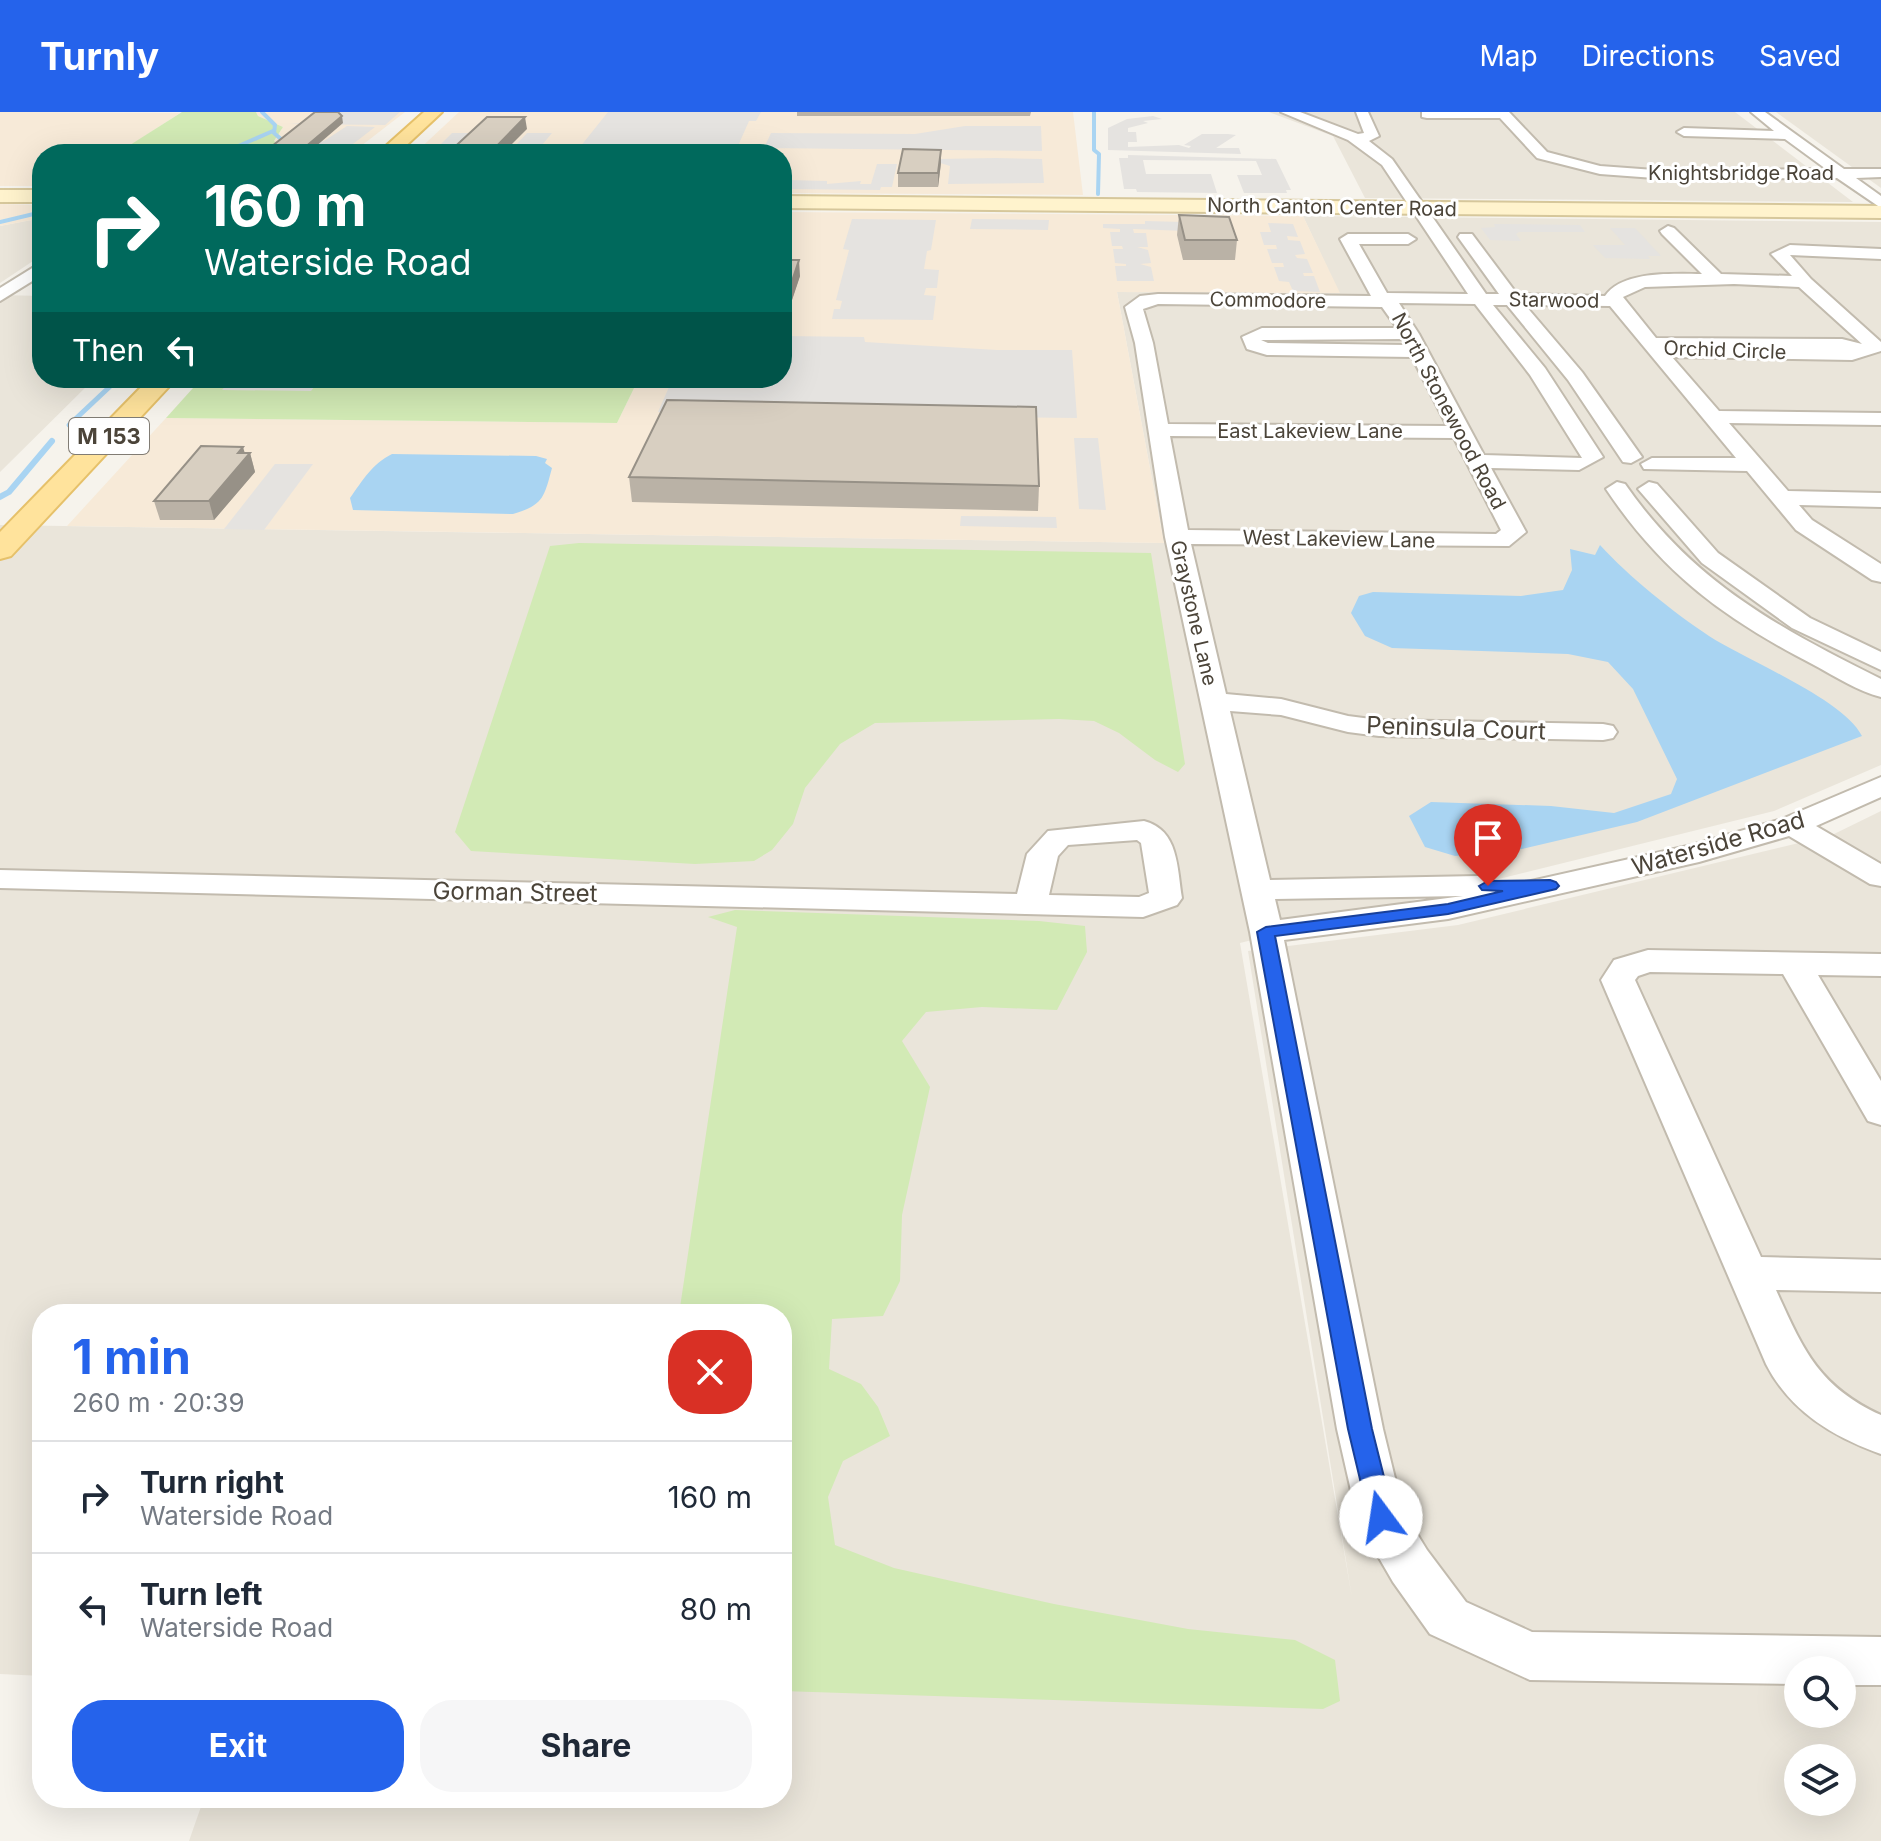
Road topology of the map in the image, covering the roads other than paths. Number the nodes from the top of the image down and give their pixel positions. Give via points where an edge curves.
1 (434, 112) edge
2 (1287, 112) edge
3 (1362, 112) edge
4 (1757, 112) edge
5 (1503, 113) edge
6 (1427, 114) edge
7 (1684, 132) dead end
8 (1788, 135) junction
9 (1355, 139) junction
10 (397, 144) edge
11 (1385, 160) junction
12 (1839, 172) junction
13 (1881, 173) edge
14 (1409, 190) junction
15 (0, 196) edge
16 (32, 196) edge
17 (792, 202) edge
18 (1881, 203) edge
19 (1396, 208) junction
20 (1420, 208) junction
21 (1447, 208) junction
22 (1881, 212) edge
23 (1668, 231) dead end
24 (1408, 239) dead end
25 (1447, 249) junction
26 (1475, 249) junction
27 (1881, 254) edge
28 (32, 274) edge
29 (1718, 280) junction
30 (1804, 282) junction
31 (0, 296) edge
32 (1146, 300) joint
33 (1391, 303) junction
34 (1485, 304) junction
35 (1516, 304) junction
36 (1619, 306) junction
37 (1414, 343) junction
38 (1654, 347) junction
39 (154, 388) edge
40 (1714, 417) junction
41 (1881, 419) edge
42 (1158, 430) junction
43 (1462, 432) junction
44 (1642, 460) junction
45 (1481, 469) junction
46 (1595, 475) junction
47 (1767, 481) junction
48 (1658, 485) junction
49 (1881, 500) edge
50 (1177, 537) junction
51 (1501, 541) joint
52 (0, 550) edge
53 (1881, 575) edge
54 (1881, 662) edge
55 (1881, 689) edge
56 (1214, 701) junction
57 (1603, 732) dead end
58 (1881, 786) edge
59 (1793, 825) junction
60 (1881, 877) edge
61 (0, 879) edge
62 (1550, 886) junction
63 (1256, 890) junction
64 (1030, 905) dead end
65 (1266, 932) junction
66 (1794, 963) junction
67 (1881, 965) edge
68 (1881, 1112) edge
69 (1746, 1273) junction
70 (1881, 1276) edge
71 (1881, 1435) edge
72 (1881, 1661) edge

1 - 10 main road
2 - 9 street
3 - 9 street via 1372,136
4 - 8 street
5 - 6 street
5 - 12 street, Knightsbridge Road via 1535,150 1558,161 1544,170 1563,175 1600,170 1694,175
7 - 8 street
8 - 12 street
9 - 11 street
9 - 11 street via 1368,165
11 - 14 street
12 - 13 street, Knightsbridge Road
12 - 18 street
14 - 19 street via 1385,190
14 - 20 street
15 - 16 main road
17 - 19 main road, North Canton Center Road
19 - 20 main road, North Canton Center Road
20 - 21 main road, North Canton Center Road
20 - 25 street
21 - 22 main road, North Canton Center Road
21 - 26 street
23 - 29 street
24 - 33 street, North Stonewood Road via 1348,239 1377,293
25 - 26 street
25 - 34 street
26 - 35 street
27 - 30 street via 1781,252
28 - 31 street
29 - 30 street, Starwood
29 - 36 street, Starwood via 1631,283 1617,290
30 - 38 street, Orchid Circle via 1876,347 1661,342
32 - 33 street, Commodore
32 - 42 street, Graystone Lane via 1134,307
33 - 34 street, Starwood
33 - 37 street, North Stonewood Road
34 - 35 street, Starwood
34 - 46 street via 1538,372
35 - 36 street, Starwood
35 - 44 street
36 - 38 street
37 - 37 street via 1267,349 1254,345 1251,337 1262,333
37 - 43 street, North Stonewood Road
38 - 40 street
39 - 52 main road, M 153
40 - 41 street
40 - 47 street
42 - 43 street, East Lakeview Lane
42 - 50 street, Graystone Lane
43 - 45 street, North Stonewood Road
44 - 46 street
44 - 47 street
44 - 48 street via 1665,472
45 - 46 street
45 - 51 street, North Stonewood Road via 1514,532
46 - 48 street
46 - 55 street via 1656,542 1721,599
47 - 48 street
47 - 49 street
47 - 53 street via 1813,533
48 - 54 street via 1710,558 1801,623
50 - 51 street, West Lakeview Lane
50 - 56 street, Graystone Lane
56 - 57 street, Peninsula Court via 1281,707 1379,728
56 - 63 street, Graystone Lane
58 - 59 street, Waterside Road
59 - 60 street
59 - 62 street, Waterside Road via 1699,853
61 - 64 street, Gorman Street
62 - 63 street, Waterside Road
62 - 65 street, Waterside Road via 1448,909
63 - 65 street, Graystone Lane
65 - 72 street, Graystone Lane via 1381,1517 1448,1618 1530,1656
66 - 67 street
66 - 68 street
66 - 69 street via 1648,961 1626,968 1618,980
69 - 70 street
69 - 71 street via 1780,1351 1802,1383 1840,1416

